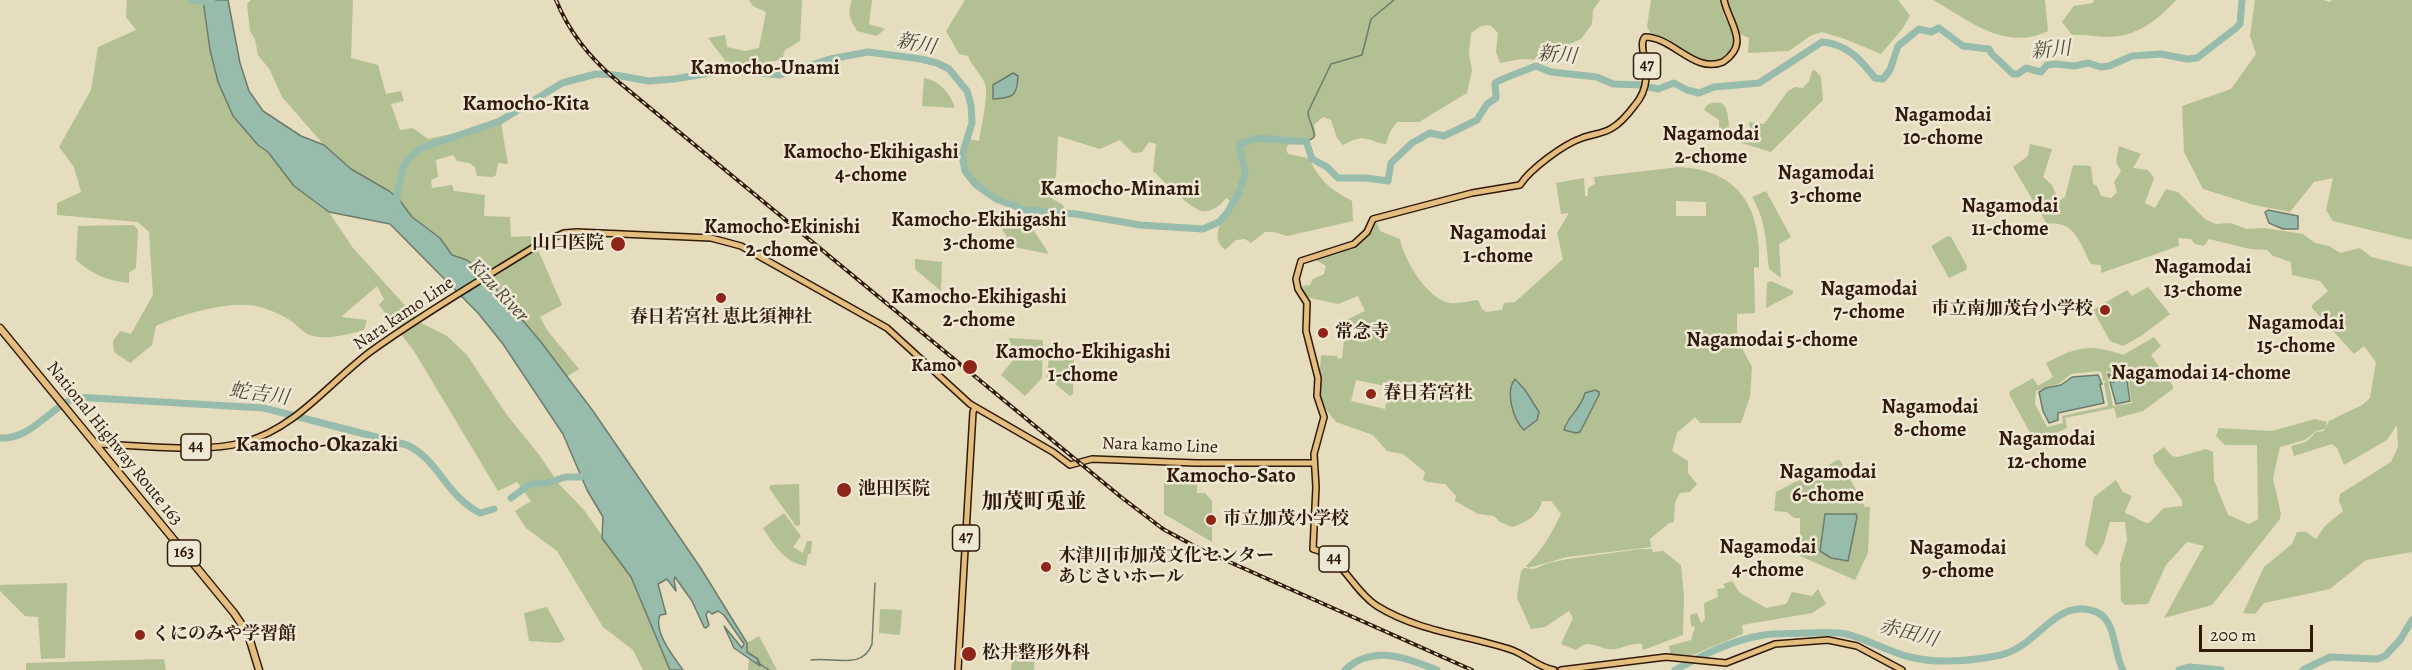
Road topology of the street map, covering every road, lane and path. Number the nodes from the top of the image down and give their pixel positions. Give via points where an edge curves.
1 (1724, 0) edge
2 (0, 328) edge
3 (975, 407) junction
4 (94, 444) junction
5 (1314, 463) junction
6 (259, 670) edge
7 (958, 670) edge
8 (1554, 670) edge
9 (1561, 670) edge
10 (1902, 670) edge

1 - 5 main road, 47 via 1738,39 1736,49 1723,62 1704,64 1645,37 1641,46 1647,67 1645,90 1614,128 1576,140 1527,174 1520,185 1372,219 1367,232 1354,244 1301,261 1296,284 1307,303 1306,331 1324,417
2 - 4 highway, National Highway Route 163 / 163
3 - 4 main road, Nara kamo Line / 44 via 887,328 741,246 711,238 577,232 554,236 536,245 399,333 369,353 298,414 260,438 221,447
3 - 5 main road, Nara kamo Line / 44 via 1073,465 1092,459
3 - 7 main road, 47
4 - 6 highway, National Highway Route 163 / 163 via 242,624
5 - 8 main road, 44 via 1313,549 1333,558 1366,597 1420,626 1510,650
9 - 10 main road via 1641,658 1732,662 1782,642 1828,640 1857,646

